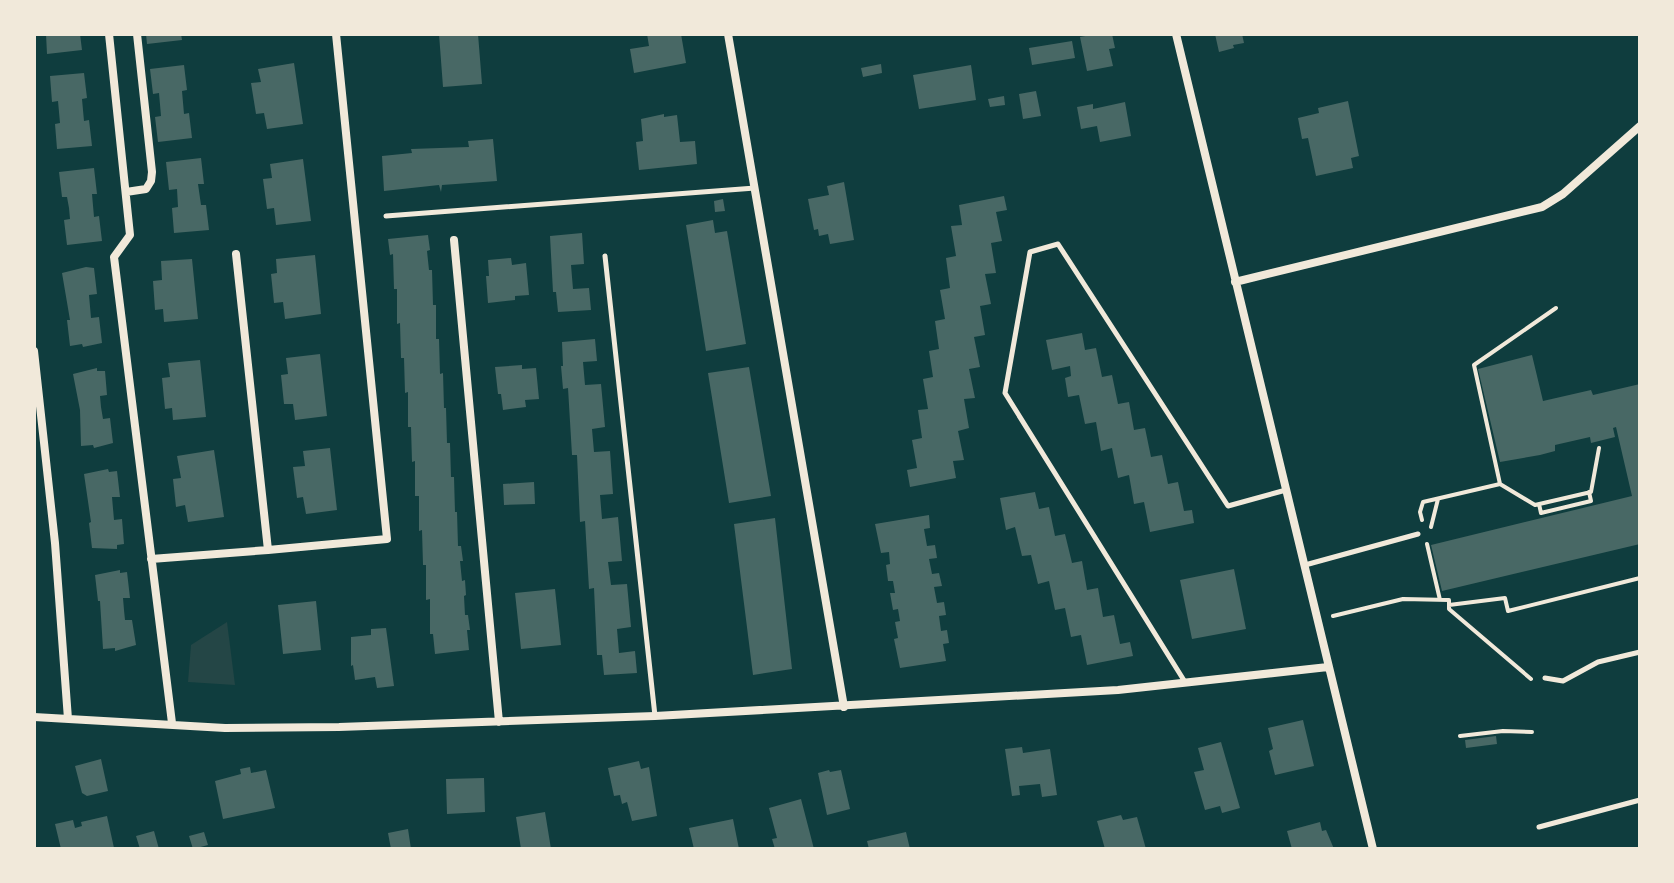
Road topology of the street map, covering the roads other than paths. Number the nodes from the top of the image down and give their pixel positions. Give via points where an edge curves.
1 (109, 34) edge
2 (137, 34) edge
3 (336, 34) edge
4 (728, 34) edge
5 (1176, 34) edge
6 (1640, 126) edge
7 (755, 188) junction
8 (126, 192) junction
9 (386, 216) dead end
10 (454, 240) dead end
11 (236, 254) dead end
12 (605, 256) dead end
13 (1235, 282) junction
14 (34, 351) edge
15 (1287, 490) junction
16 (1422, 534) road end
17 (268, 550) junction
18 (151, 559) junction
19 (1305, 565) junction
20 (1640, 652) edge
21 (1328, 667) junction
22 (1545, 678) dead end
23 (1185, 683) junction
24 (844, 707) junction
25 (655, 716) junction
26 (34, 717) edge
27 (68, 719) junction
28 (499, 722) junction
29 (172, 723) junction
30 (1640, 800) edge
31 (1539, 827) dead end
32 (1373, 849) edge

1 - 8 street
2 - 8 street via 152,172 146,189
3 - 17 street via 387,539
4 - 7 street
5 - 13 street
6 - 13 street via 1542,207
7 - 9 lane
7 - 24 street
8 - 18 street via 130,235 114,257
10 - 28 street
11 - 17 street
12 - 25 lane
13 - 15 street
14 - 27 street
15 - 19 street
15 - 23 lane via 1228,506 1058,244 1030,252 1005,393
16 - 19 lane
17 - 18 street
18 - 29 street
19 - 21 street
20 - 22 lane via 1598,662 1563,681
21 - 23 street
21 - 32 street
23 - 24 street
24 - 25 street
25 - 28 street
26 - 27 street
27 - 29 street
28 - 29 street via 240,728
30 - 31 lane

